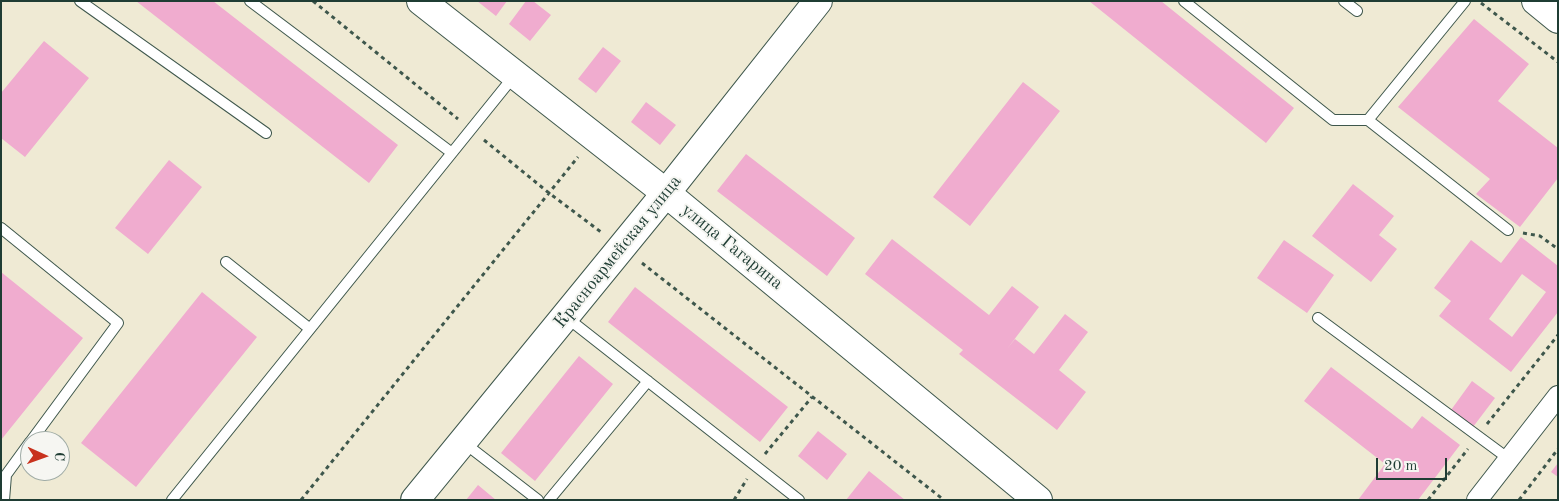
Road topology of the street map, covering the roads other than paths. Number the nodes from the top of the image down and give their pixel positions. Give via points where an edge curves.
1 (80, 1) edge
2 (250, 1) edge
3 (421, 1) edge
4 (818, 1) edge
5 (1184, 1) edge
6 (1344, 1) edge
7 (1465, 1) edge
8 (1536, 1) edge
9 (1356, 11) dead end
10 (1558, 19) edge
11 (515, 75) junction
12 (1368, 120) junction
13 (266, 133) dead end
14 (452, 153) junction
15 (666, 193) junction
16 (1, 228) edge
17 (1508, 230) road end
18 (226, 262) dead end
19 (565, 317) junction
20 (1318, 318) dead end
21 (310, 329) junction
22 (648, 381) junction
23 (1558, 396) edge
24 (38, 431) edge
25 (462, 442) junction
26 (20, 456) edge
27 (1508, 459) junction
28 (4, 500) edge
29 (172, 500) edge
30 (415, 500) edge
31 (538, 500) edge
32 (549, 500) edge
33 (799, 500) edge
34 (1038, 500) edge
35 (1477, 500) edge

1 - 13 lane
2 - 14 lane
3 - 11 main road, улица Гагарина
4 - 15 main road, Красноармейская улица
5 - 12 lane via 1333,120
6 - 9 lane
7 - 12 lane
8 - 10 main road
11 - 14 lane
11 - 15 main road, улица Гагарина
12 - 17 lane
14 - 21 lane
15 - 19 main road, Красноармейская улица
15 - 34 main road, улица Гагарина
16 - 24 lane via 118,323
18 - 21 lane
19 - 22 lane
19 - 25 main road, Красноармейская улица
20 - 27 lane
21 - 29 lane
22 - 32 lane
22 - 33 lane
23 - 27 street
25 - 30 main road, Красноармейская улица
25 - 31 lane
26 - 28 lane via 6,475
27 - 35 street

